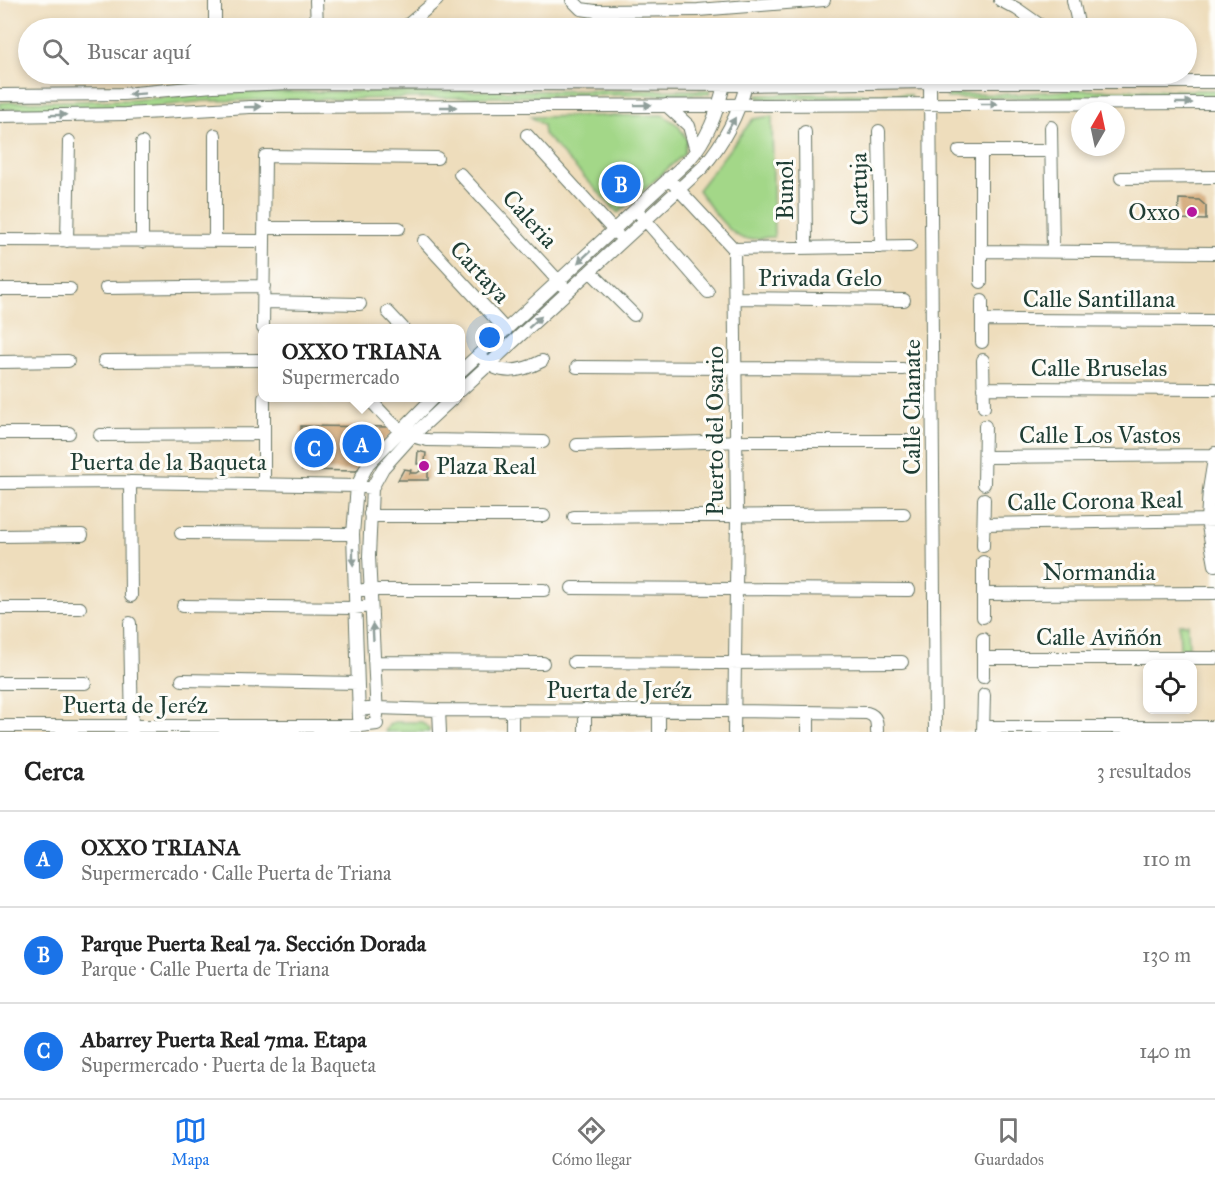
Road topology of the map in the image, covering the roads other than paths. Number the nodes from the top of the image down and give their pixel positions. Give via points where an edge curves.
1 (215, 0) edge
2 (316, 0) edge
3 (437, 0) edge
4 (572, 0) edge
5 (824, 0) edge
6 (1000, 0) edge
7 (1073, 0) edge
8 (215, 18) edge
9 (317, 18) edge
10 (416, 18) edge
11 (1030, 18) edge
12 (1077, 18) edge
13 (1197, 81) edge
14 (1215, 82) edge
15 (188, 84) edge
16 (508, 84) edge
17 (807, 84) edge
18 (930, 84) edge
19 (724, 85) junction
20 (746, 85) junction
21 (0, 95) edge
22 (1215, 103) edge
23 (719, 104) junction
24 (931, 104) junction
25 (666, 105) junction
26 (741, 105) junction
27 (0, 116) edge
28 (1051, 128) dead end
29 (879, 131) dead end
30 (805, 132) dead end
31 (215, 135) dead end
32 (527, 135) dead end
33 (706, 137) junction
34 (69, 141) dead end
35 (142, 143) dead end
36 (720, 144) junction
37 (696, 151) junction
38 (959, 151) dead end
39 (1051, 151) junction
40 (981, 152) junction
41 (437, 158) dead end
42 (460, 174) dead end
43 (1215, 177) edge
44 (668, 178) junction
45 (1121, 178) dead end
46 (679, 190) junction
47 (635, 209) junction
48 (645, 219) junction
49 (399, 228) dead end
50 (612, 230) junction
51 (264, 234) junction
52 (0, 240) edge
53 (622, 240) junction
54 (68, 241) junction
55 (215, 241) junction
56 (424, 241) dead end
57 (141, 242) junction
58 (910, 246) dead end
59 (806, 247) junction
60 (881, 247) junction
61 (734, 249) junction
62 (982, 251) junction
63 (1053, 252) junction
64 (1215, 253) edge
65 (590, 271) junction
66 (558, 281) junction
67 (981, 282) dead end
68 (264, 286) junction
69 (106, 288) dead end
70 (0, 289) edge
71 (70, 289) dead end
72 (568, 291) junction
73 (708, 292) dead end
74 (735, 298) junction
75 (904, 300) dead end
76 (981, 301) dead end
77 (264, 302) junction
78 (360, 304) dead end
79 (388, 312) dead end
80 (633, 315) dead end
81 (982, 320) junction
82 (1215, 321) edge
83 (263, 324) edge
84 (399, 324) edge
85 (506, 330) junction
86 (982, 342) dead end
87 (258, 360) edge
88 (483, 360) junction
89 (542, 360) dead end
90 (983, 360) dead end
91 (0, 362) edge
92 (68, 362) dead end
93 (104, 362) dead end
94 (577, 367) dead end
95 (465, 369) edge
96 (736, 369) junction
97 (903, 369) dead end
98 (465, 385) edge
99 (983, 388) junction
100 (1215, 388) edge
101 (264, 402) edge
102 (372, 402) edge
103 (430, 402) edge
104 (448, 402) edge
105 (984, 407) dead end
106 (985, 426) dead end
107 (0, 433) edge
108 (69, 433) dead end
109 (264, 434) junction
110 (405, 434) junction
111 (100, 435) dead end
112 (736, 441) junction
113 (908, 441) dead end
114 (543, 442) dead end
115 (577, 445) dead end
116 (1215, 454) edge
117 (985, 457) junction
118 (130, 482) junction
119 (0, 483) edge
120 (264, 484) junction
121 (984, 484) dead end
122 (357, 486) junction
123 (372, 488) junction
124 (984, 499) dead end
125 (370, 514) junction
126 (904, 514) dead end
127 (544, 516) dead end
128 (737, 516) junction
129 (574, 517) dead end
130 (1211, 520) edge
131 (984, 524) junction
132 (182, 533) dead end
133 (353, 534) junction
134 (82, 535) dead end
135 (0, 536) edge
136 (983, 546) dead end
137 (983, 562) dead end
138 (1215, 565) edge
139 (572, 588) dead end
140 (371, 589) junction
141 (544, 590) dead end
142 (736, 590) junction
143 (909, 590) dead end
144 (354, 591) junction
145 (1215, 593) edge
146 (983, 594) junction
147 (131, 596) dead end
148 (183, 606) dead end
149 (372, 606) junction
150 (0, 608) edge
151 (80, 608) dead end
152 (354, 608) junction
153 (983, 617) dead end
154 (130, 623) dead end
155 (983, 639) dead end
156 (983, 658) junction
157 (1215, 658) edge
158 (374, 660) junction
159 (574, 662) dead end
160 (902, 662) dead end
161 (543, 663) dead end
162 (735, 663) junction
163 (983, 677) dead end
164 (182, 680) dead end
165 (0, 683) edge
166 (86, 683) dead end
167 (358, 683) junction
168 (984, 694) dead end
169 (376, 708) junction
170 (359, 710) junction
171 (439, 710) junction
172 (512, 710) junction
173 (585, 710) junction
174 (659, 711) junction
175 (734, 711) junction
176 (808, 712) junction
177 (0, 726) edge
178 (877, 726) edge
179 (1215, 727) edge
180 (377, 728) edge
181 (58, 729) edge
182 (132, 729) edge
183 (203, 729) edge
184 (278, 729) edge
185 (360, 729) edge
186 (983, 729) edge
187 (440, 732) edge
188 (512, 732) edge
189 (585, 732) edge
190 (659, 732) edge
191 (734, 732) edge
192 (808, 732) edge
193 (935, 732) edge

1 - 8 street
2 - 9 street
3 - 10 street
4 - 5 street via 580,9 596,11 698,10
6 - 11 street
7 - 12 street
13 - 14 street
15 -> 21 street via 123,94
16 - 19 street
17 - 20 street
18 - 24 street, Calle Chanate
19 - 20 street
19 - 23 street
20 - 26 street
24 -> 22 street
23 - 25 street
23 - 26 street
23 - 33 street
24 - 26 street
24 - 193 street, Calle Chanate
27 -> 25 street via 250,107
25 - 37 street via 689,126
36 -> 26 street
28 - 39 street
29 - 60 street, Cartuja
30 - 59 street, Bunol
31 - 55 street
32 - 50 street
33 - 36 street
33 - 37 street
34 - 54 street
35 - 57 street
36 - 46 street
37 - 44 street
38 - 40 street
39 - 40 street
39 - 63 street
40 - 62 street
41 - 51 street via 265,156
42 - 66 street, Caleria
43 - 45 street
44 - 46 street
44 - 47 street
46 - 48 street
46 - 61 street
47 - 48 street
47 - 50 street
48 - 53 street
48 - 73 street
49 - 51 street
50 - 53 street
50 -> 66 street
51 - 55 street
51 - 68 street
52 - 54 street
53 - 65 street
54 - 57 street
55 - 57 street
56 - 85 street, Cartaya
58 - 60 street
59 - 60 street
59 - 61 street
61 - 74 street, Puerto del Osario
62 - 63 street
62 - 67 street
63 - 64 street
65 - 72 street
65 - 80 street
66 - 72 street, Caleria
66 - 85 street
68 - 69 street
68 - 77 street
70 - 71 street
88 -> 72 street
74 - 75 street, Privada Gelo
74 - 96 street, Puerto del Osario
76 - 81 street
77 - 78 street
77 - 83 street
79 - 84 street
81 - 82 street, Calle Santillana
81 - 86 street
85 - 88 street
87 - 93 street
88 - 89 street via 499,369 518,370
88 - 95 street
88 - 98 street
90 - 99 street
91 - 92 street
94 - 96 street
96 - 97 street
96 - 112 street, Puerto del Osario
99 - 100 street, Calle Bruselas
99 - 105 street
101 - 109 street
102 - 110 street
103 - 110 street
104 - 110 street
106 - 117 street
107 - 108 street
109 - 111 street
109 - 120 street
110 - 114 street via 428,440
110 - 122 street via 368,464
110 - 123 street
112 - 113 street
112 - 115 street
112 - 128 street, Puerto del Osario
116 - 117 street, Calle Los Vastos
116 - 130 street via 1209,490
117 - 121 street
118 - 119 street, Puerta de la Baqueta
118 - 120 street, Puerta de la Baqueta
118 - 147 street
120 - 122 street, Puerta de la Baqueta
122 - 123 street, Puerta de la Baqueta
122 - 133 street
123 - 125 street
124 - 131 street
125 - 127 street
125 - 140 street
126 - 128 street
128 - 129 street
128 - 142 street, Puerto del Osario
130 - 131 street, Calle Corona Real
130 - 138 street
131 - 136 street
132 - 133 street
133 -> 144 street
134 - 135 street
137 - 146 street
139 - 142 street
140 - 141 street
140 - 144 street
140 - 149 street
142 - 143 street
142 - 162 street, Puerto del Osario
144 - 152 street
145 - 146 street, Normandia
146 - 153 street
148 - 152 street
149 - 152 street
158 -> 149 street
150 - 151 street
152 - 167 street
154 - 182 street
155 - 156 street
156 - 157 street, Calle Aviñón
156 - 163 street
158 - 161 street
158 - 169 street
159 - 162 street
160 - 162 street
162 - 175 street, Puerto del Osario
164 - 167 street
165 - 166 street
167 - 170 street
168 - 186 street
169 - 170 street, Puerta de Jeréz
169 - 171 street, Puerta de Jeréz
169 - 180 street
170 - 185 street
171 - 172 street, Puerta de Jeréz
171 - 187 street
172 - 173 street, Puerta de Jeréz
172 - 188 street
173 - 174 street, Puerta de Jeréz
173 - 189 street
174 - 175 street, Puerta de Jeréz
174 - 190 street
175 - 176 street, Puerta de Jeréz
175 - 191 street, Puerto del Osario
176 - 178 street, Puerta de Jeréz via 867,713 874,717
176 - 192 street
177 - 181 street, Puerta de Jeréz
179 - 186 street
180 - 185 street, Puerta de Jeréz
181 - 182 street, Puerta de Jeréz
182 - 183 street, Puerta de Jeréz
183 - 184 street, Puerta de Jeréz
184 - 185 street, Puerta de Jeréz

